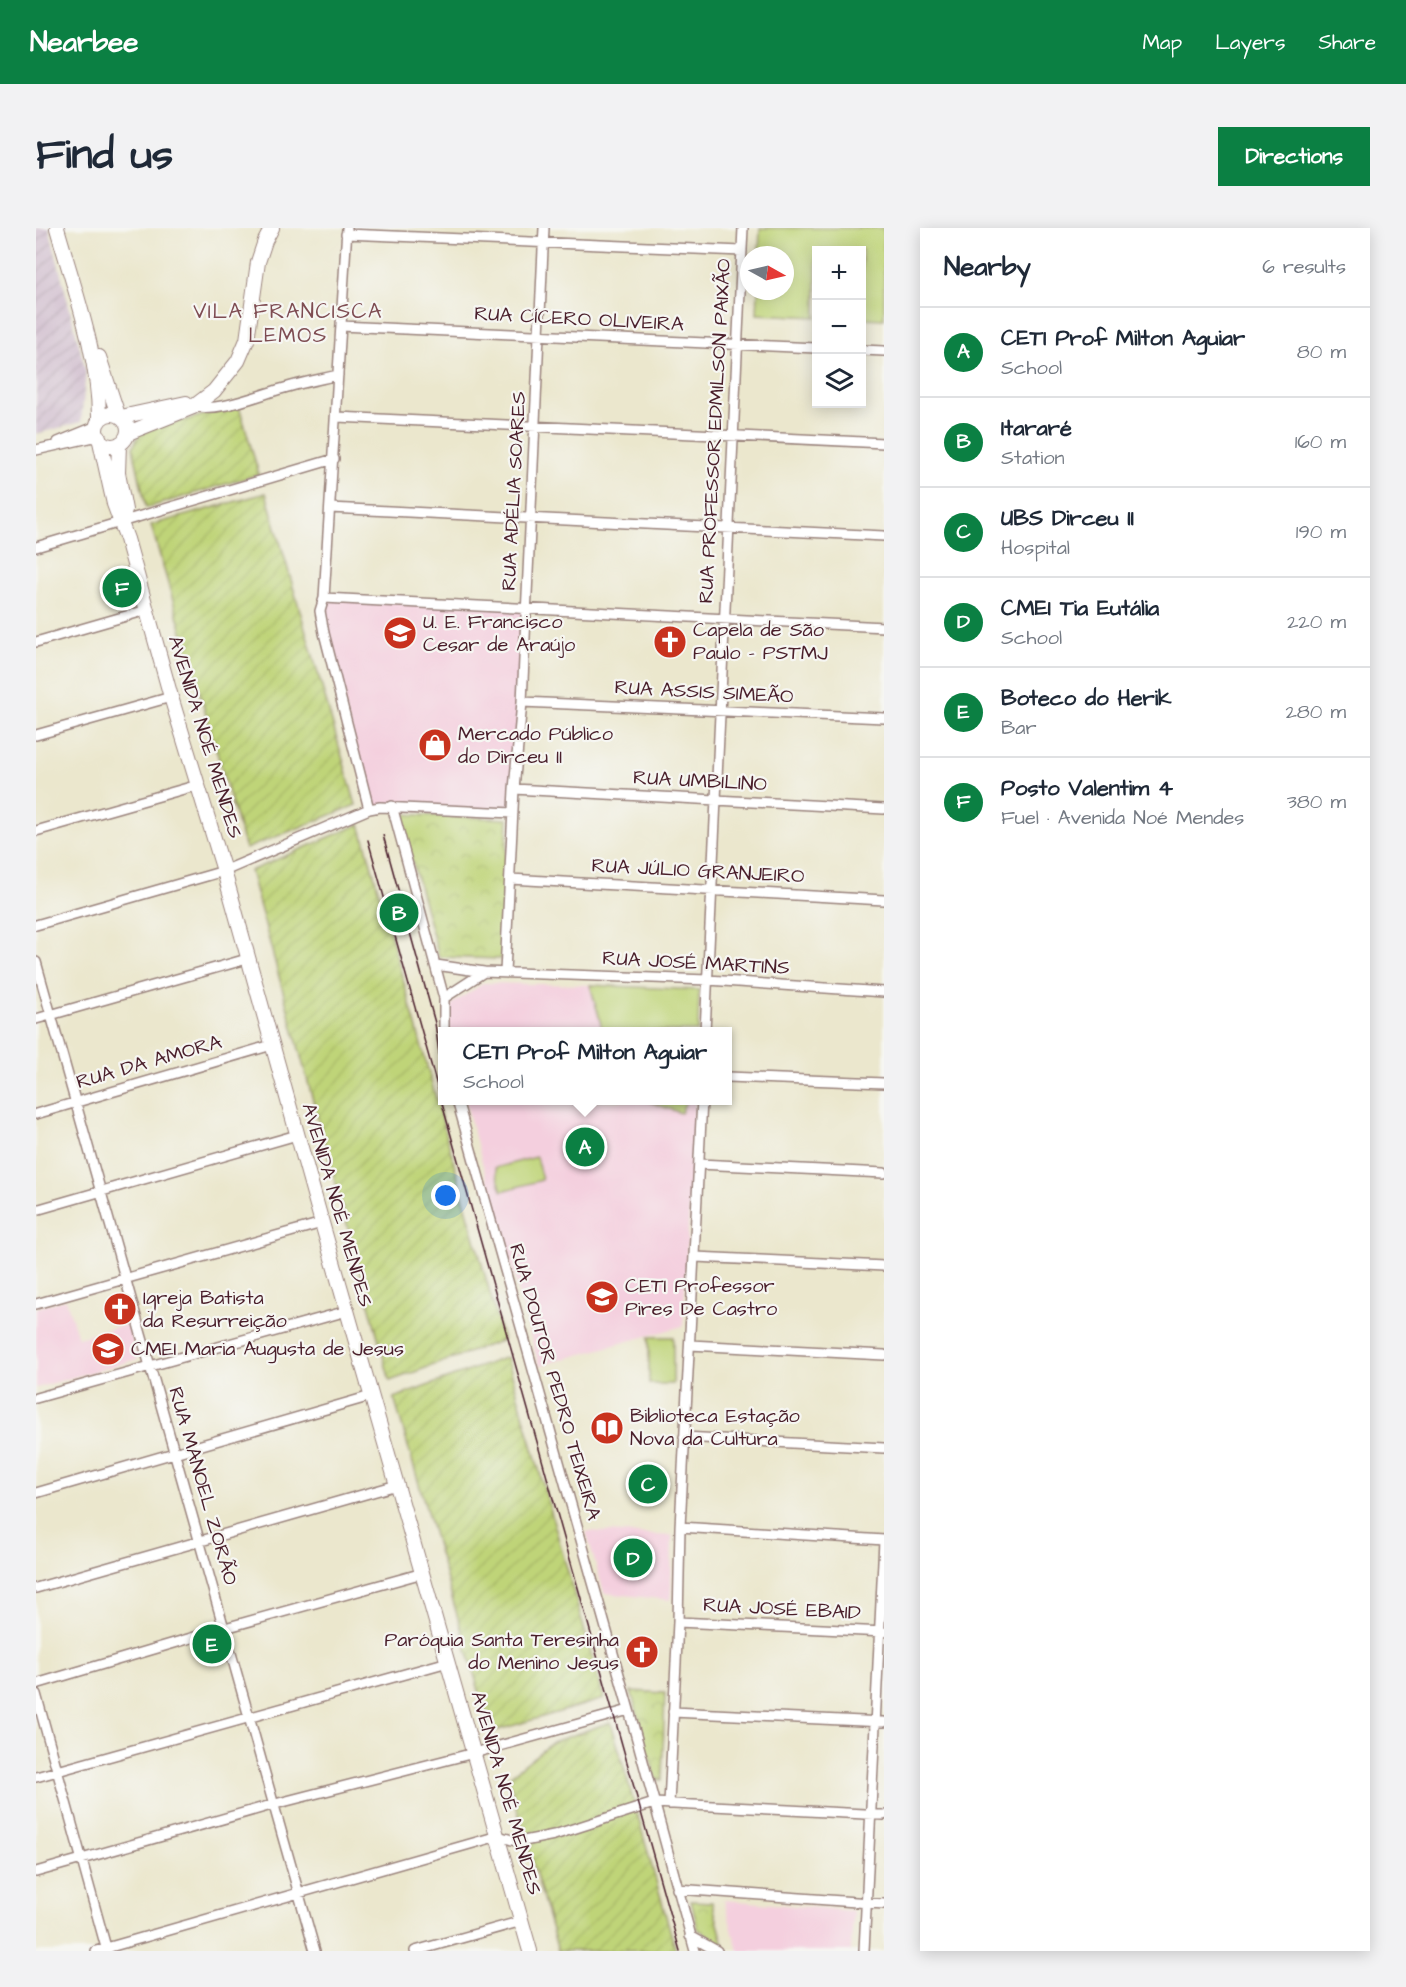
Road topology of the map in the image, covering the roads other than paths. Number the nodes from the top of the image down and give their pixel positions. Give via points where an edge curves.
1 (57, 228) edge
2 (272, 228) edge
3 (544, 228) edge
4 (743, 228) edge
5 (347, 231) edge
6 (544, 242) junction
7 (742, 246) edge
8 (740, 251) edge
9 (740, 288) edge
10 (341, 326) junction
11 (86, 332) junction
12 (539, 334) junction
13 (737, 344) junction
14 (812, 348) edge
15 (866, 350) edge
16 (884, 351) edge
17 (338, 375) junction
18 (195, 403) junction
19 (120, 416) junction
20 (337, 417) junction
21 (535, 426) junction
22 (98, 430) junction
23 (733, 436) junction
24 (123, 438) junction
25 (884, 443) edge
26 (36, 450) edge
27 (334, 459) junction
28 (330, 508) junction
29 (530, 518) junction
30 (123, 522) junction
31 (729, 528) junction
32 (884, 536) edge
33 (36, 547) edge
34 (324, 598) junction
35 (526, 608) junction
36 (147, 609) junction
37 (724, 619) junction
38 (884, 627) edge
39 (36, 642) edge
40 (171, 697) junction
41 (522, 702) junction
42 (720, 711) junction
43 (884, 718) edge
44 (36, 735) edge
45 (198, 785) junction
46 (514, 789) junction
47 (716, 800) junction
48 (392, 806) junction
49 (884, 808) edge
50 (369, 809) junction
51 (513, 813) junction
52 (36, 831) edge
53 (224, 871) junction
54 (510, 879) junction
55 (712, 890) junction
56 (884, 900) edge
57 (36, 925) edge
58 (247, 959) junction
59 (36, 962) edge
60 (436, 966) junction
61 (484, 972) junction
62 (506, 972) junction
63 (708, 980) junction
64 (884, 992) edge
65 (444, 998) junction
66 (51, 1015) junction
67 (36, 1020) edge
68 (444, 1027) edge
69 (705, 1027) edge
70 (272, 1045) junction
71 (732, 1077) edge
72 (884, 1083) edge
73 (75, 1102) junction
74 (458, 1105) edge
75 (702, 1105) edge
76 (36, 1114) edge
77 (297, 1135) junction
78 (699, 1164) junction
79 (884, 1173) edge
80 (101, 1190) junction
81 (36, 1210) edge
82 (322, 1223) junction
83 (695, 1257) junction
84 (884, 1266) edge
85 (125, 1279) junction
86 (36, 1304) edge
87 (347, 1311) junction
88 (690, 1345) junction
89 (884, 1356) edge
90 (150, 1366) junction
91 (371, 1396) junction
92 (36, 1398) edge
93 (684, 1437) junction
94 (884, 1448) edge
95 (175, 1454) junction
96 (397, 1485) junction
97 (36, 1493) edge
98 (680, 1527) junction
99 (884, 1541) edge
100 (201, 1542) junction
101 (423, 1574) junction
102 (36, 1588) edge
103 (678, 1622) junction
104 (225, 1628) junction
105 (882, 1632) edge
106 (448, 1662) junction
107 (36, 1684) edge
108 (36, 1695) edge
109 (629, 1710) junction
110 (673, 1712) junction
111 (250, 1718) junction
112 (880, 1722) edge
113 (474, 1753) junction
114 (58, 1771) junction
115 (36, 1778) edge
116 (654, 1803) junction
117 (275, 1804) junction
118 (669, 1804) junction
119 (871, 1814) junction
120 (884, 1815) edge
121 (498, 1836) junction
122 (82, 1859) junction
123 (36, 1872) edge
124 (677, 1889) junction
125 (299, 1893) junction
126 (867, 1904) junction
127 (884, 1905) edge
128 (522, 1921) junction
129 (690, 1936) junction
130 (107, 1949) edge
131 (96, 1951) edge
132 (315, 1951) edge
133 (415, 1951) edge
134 (530, 1951) edge
135 (694, 1951) edge
136 (717, 1951) edge
137 (864, 1951) edge

1 - 11 main road, AVENIDA NOÉ MENDES
2 - 18 main road via 258,262 244,351 223,381
3 - 6 street, RUA ADÉLIA SOARES
4 - 7 street, RUA PROFESSOR EDMILSON PAIXÃO
5 - 6 street
5 - 10 street
6 - 8 street
6 - 12 street, RUA ADÉLIA SOARES
9 - 13 street, RUA PROFESSOR EDMILSON PAIXÃO
10 - 12 street, RUA CÍCERO OLIVEIRA
10 - 17 street
11 - 19 main road, AVENIDA NOÉ MENDES via 97,350
11 - 22 main road, AVENIDA NOÉ MENDES via 98,393
12 - 13 street, RUA CÍCERO OLIVEIRA
12 - 21 street, RUA ADÉLIA SOARES
13 - 14 street, RUA CÍCERO OLIVEIRA
13 - 23 street, RUA PROFESSOR EDMILSON PAIXÃO
15 - 16 street
17 - 18 street via 234,403 211,407
17 - 20 street
18 - 19 main road
18 - 24 main road
19 - 22 main road via 108,415
19 - 24 main road via 127,426
20 - 21 street
20 - 27 street
21 - 23 street
21 - 29 street, RUA ADÉLIA SOARES
22 - 24 main road via 109,445
22 - 26 street
22 - 30 main road, AVENIDA NOÉ MENDES
23 - 25 street
23 - 31 street, RUA PROFESSOR EDMILSON PAIXÃO
24 - 30 main road, AVENIDA NOÉ MENDES via 118,478
27 - 28 street
27 - 30 street
28 - 29 street
28 - 34 street
29 - 31 street
29 - 35 street, RUA ADÉLIA SOARES
30 - 33 street
30 - 36 main road, AVENIDA NOÉ MENDES
31 - 32 street
31 - 37 street, RUA PROFESSOR EDMILSON PAIXÃO
34 - 35 street
34 - 50 street via 320,611 324,633
35 - 37 street
35 - 41 street, RUA ADÉLIA SOARES
36 - 39 street
36 - 40 main road, AVENIDA NOÉ MENDES
37 - 38 street
37 - 42 street, RUA PROFESSOR EDMILSON PAIXÃO
40 - 44 street
40 - 45 main road, AVENIDA NOÉ MENDES
41 - 42 street, RUA ASSIS SIMEÃO
41 - 46 street, RUA ADÉLIA SOARES
42 - 43 street, RUA ASSIS SIMEÃO
42 - 47 street, RUA PROFESSOR EDMILSON PAIXÃO
45 - 52 street
45 - 53 main road, AVENIDA NOÉ MENDES
46 - 47 street, RUA UMBILINO
46 - 51 street, RUA ADÉLIA SOARES
47 - 49 street, RUA UMBILINO
47 - 55 street, RUA PROFESSOR EDMILSON PAIXÃO
48 - 50 street
48 - 51 street
48 - 60 street
50 - 53 street
51 - 54 street, RUA ADÉLIA SOARES
53 - 57 street
53 - 58 main road, AVENIDA NOÉ MENDES
54 - 55 street, RUA JÚLIO GRANJEIRO
54 - 62 street, RUA ADÉLIA SOARES
55 - 56 street, RUA JÚLIO GRANJEIRO
55 - 63 street, RUA PROFESSOR EDMILSON PAIXÃO
58 - 66 street
58 - 70 main road, AVENIDA NOÉ MENDES
59 - 66 street, RUA MANOEL ZORÃO
60 - 61 street, RUA JOSÉ MARTINS
60 - 65 street
61 - 62 street, RUA JOSÉ MARTINS
61 - 65 street
62 - 63 street, RUA JOSÉ MARTINS
63 - 64 street, RUA JOSÉ MARTINS
63 - 69 street, RUA PROFESSOR EDMILSON PAIXÃO
65 - 68 street
66 - 67 street
66 - 73 street, RUA MANOEL ZORÃO
70 - 73 street, RUA DA AMORA
70 - 77 main road, AVENIDA NOÉ MENDES
71 - 72 street
73 - 76 street, RUA DA AMORA
73 - 80 street, RUA MANOEL ZORÃO
74 - 109 street, RUA DOUTOR PEDRO TEIXEIRA
75 - 78 street
77 - 80 street
77 - 82 main road, AVENIDA NOÉ MENDES
78 - 79 street
78 - 83 street
80 - 81 street
80 - 85 street, RUA MANOEL ZORÃO
82 - 85 street
82 - 87 main road, AVENIDA NOÉ MENDES
83 - 84 street
83 - 88 street
85 - 86 street
85 - 90 street, RUA MANOEL ZORÃO
87 - 90 street
87 - 91 main road, AVENIDA NOÉ MENDES
88 - 89 street
88 - 93 street
90 - 92 street
90 - 95 street, RUA MANOEL ZORÃO
91 - 95 street
91 - 96 main road, AVENIDA NOÉ MENDES
93 - 94 street
93 - 98 street
95 - 97 street
95 - 100 street, RUA MANOEL ZORÃO
96 - 100 street
96 - 101 main road, AVENIDA NOÉ MENDES
98 - 99 street
98 - 103 street
99 - 105 street
100 - 102 street
100 - 104 street, RUA MANOEL ZORÃO
101 - 104 street
101 - 106 main road, AVENIDA NOÉ MENDES
103 - 105 street, RUA JOSÉ EBAID
103 - 110 street
104 - 107 street
104 - 111 street, RUA MANOEL ZORÃO
105 - 112 street
106 - 111 street
106 - 113 main road, AVENIDA NOÉ MENDES
108 - 114 street
109 - 113 street
109 - 116 street, RUA DOUTOR PEDRO TEIXEIRA
110 - 112 street
110 - 118 street
111 - 114 street
111 - 117 street, RUA MANOEL ZORÃO
112 - 119 street
113 - 117 street
113 - 121 main road, AVENIDA NOÉ MENDES
114 - 115 street
114 - 122 street
116 - 118 street
116 - 121 street via 554,1835 519,1842
116 - 124 street, RUA DOUTOR PEDRO TEIXEIRA
117 - 122 street
117 - 125 street, RUA MANOEL ZORÃO
118 - 119 street
119 - 120 street
119 - 126 street
121 - 125 street
121 - 128 main road, AVENIDA NOÉ MENDES
122 - 123 street
122 - 130 street
124 - 126 street
124 - 129 street, RUA DOUTOR PEDRO TEIXEIRA
125 - 130 street
125 - 132 street, RUA MANOEL ZORÃO
126 - 127 street
126 - 137 street
128 - 133 street
128 - 134 main road, AVENIDA NOÉ MENDES
129 - 135 street, RUA DOUTOR PEDRO TEIXEIRA
129 - 136 street
130 - 131 street

